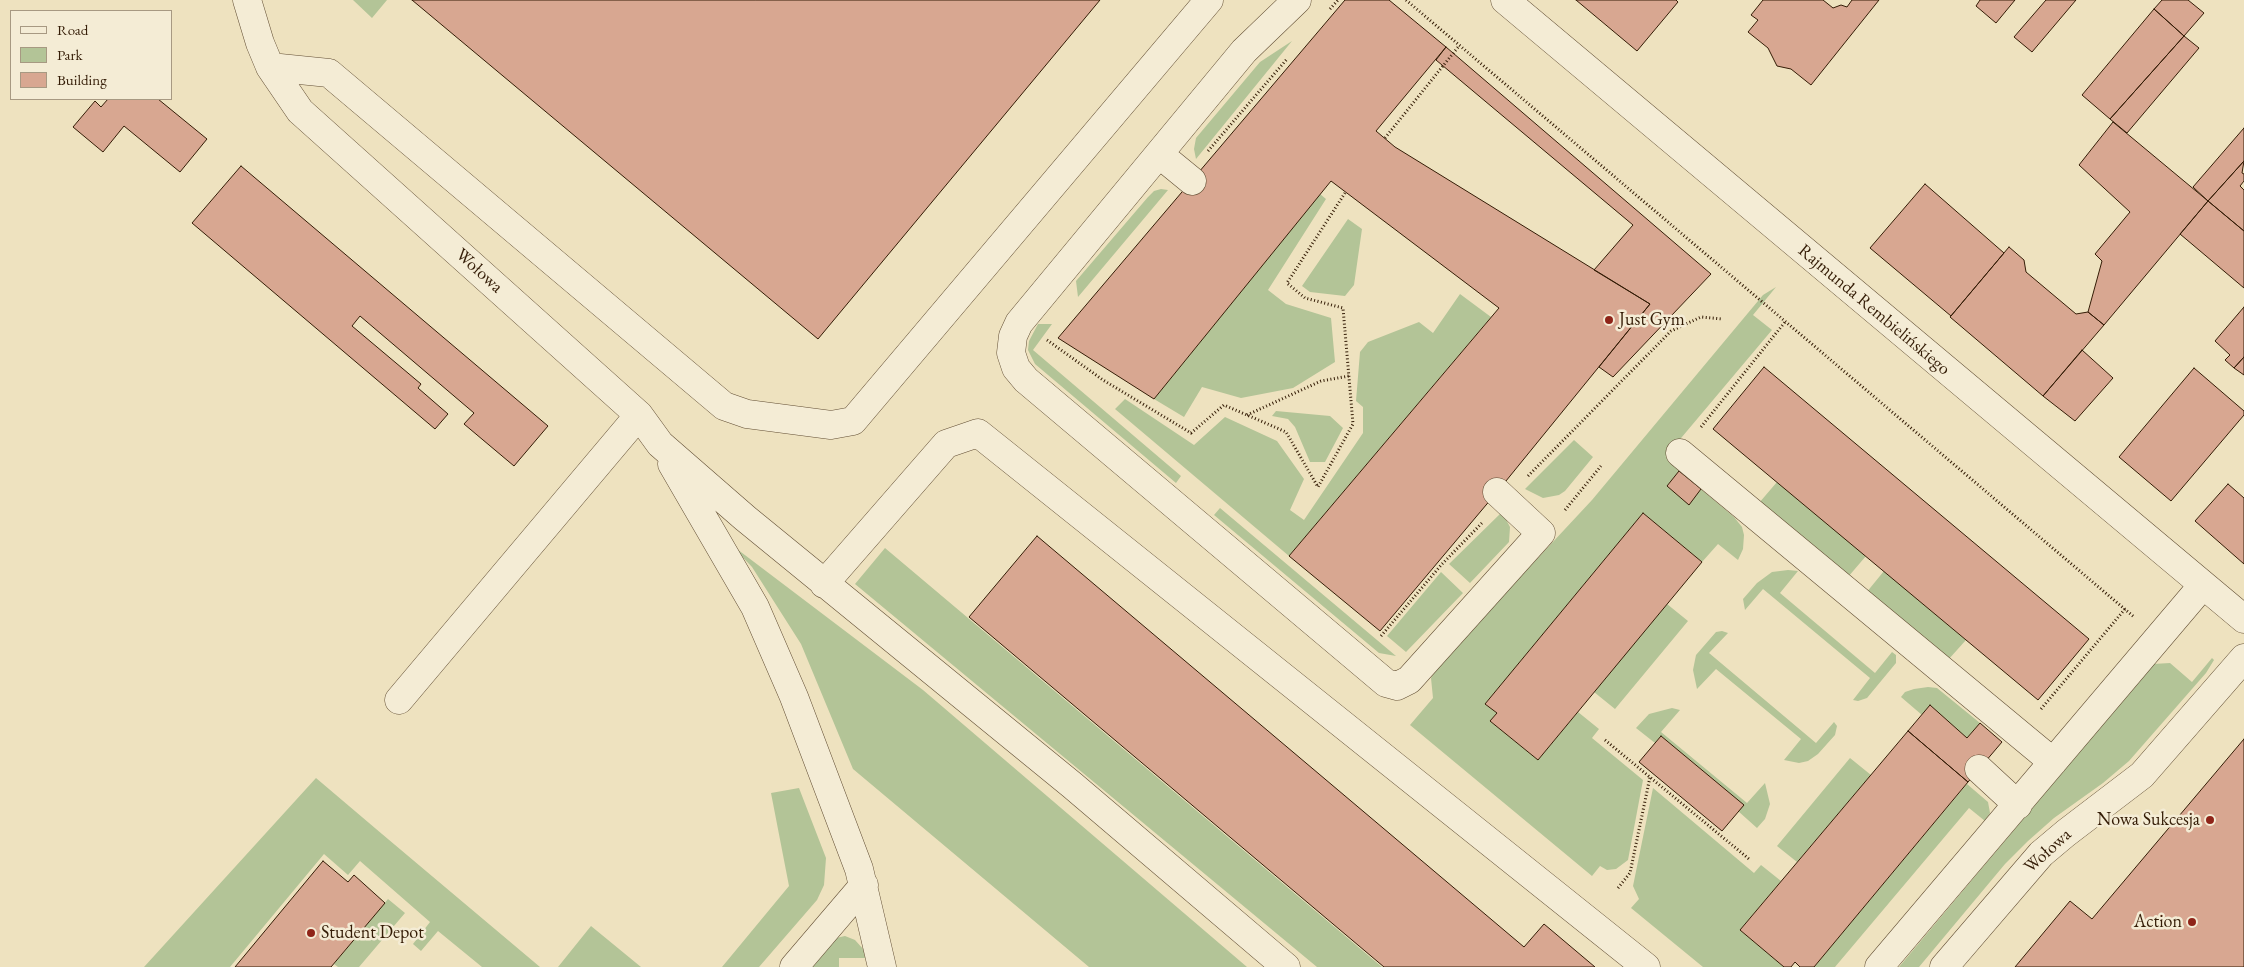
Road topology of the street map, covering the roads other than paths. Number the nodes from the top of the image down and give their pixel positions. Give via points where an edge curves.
1 (247, 0) edge
2 (1209, 0) edge
3 (1297, 0) edge
4 (1505, 0) edge
5 (270, 67) junction
6 (1159, 154) junction
7 (1189, 179) road end
8 (639, 415) junction
9 (660, 444) junction
10 (1680, 453) road end
11 (1501, 496) road end
12 (824, 584) junction
13 (2203, 585) junction
14 (2244, 619) edge
15 (2244, 658) edge
16 (399, 700) dead end
17 (2053, 762) junction
18 (1979, 769) dead end
19 (2018, 805) junction
20 (864, 885) junction
21 (794, 967) edge
22 (882, 967) edge
23 (1286, 967) edge
24 (1646, 967) edge
25 (1879, 967) edge
26 (1944, 967) edge

1 - 5 street, Wołowa
2 - 5 street via 853,421 831,425 747,414 724,406 329,73
3 - 6 street via 1244,52
4 - 13 street, Rajmunda Rembielińskiego
5 - 8 street, Wołowa via 300,111
6 - 7 street
6 - 11 street via 1019,323 1011,353 1016,368 1026,380 1386,683 1397,686 1409,680 1541,533
8 - 9 street, Wołowa
8 - 16 street
9 - 12 street, Wołowa
9 - 20 street via 755,607 794,697
10 - 17 street
12 - 23 street, Wołowa via 1072,785
12 - 24 street via 946,444 978,433
13 - 14 street, Rajmunda Rembielińskiego
13 - 17 street
15 - 26 street, Wołowa via 2142,775 2041,854
17 - 19 street
18 - 19 street
19 - 25 street
20 - 21 street
20 - 22 street

